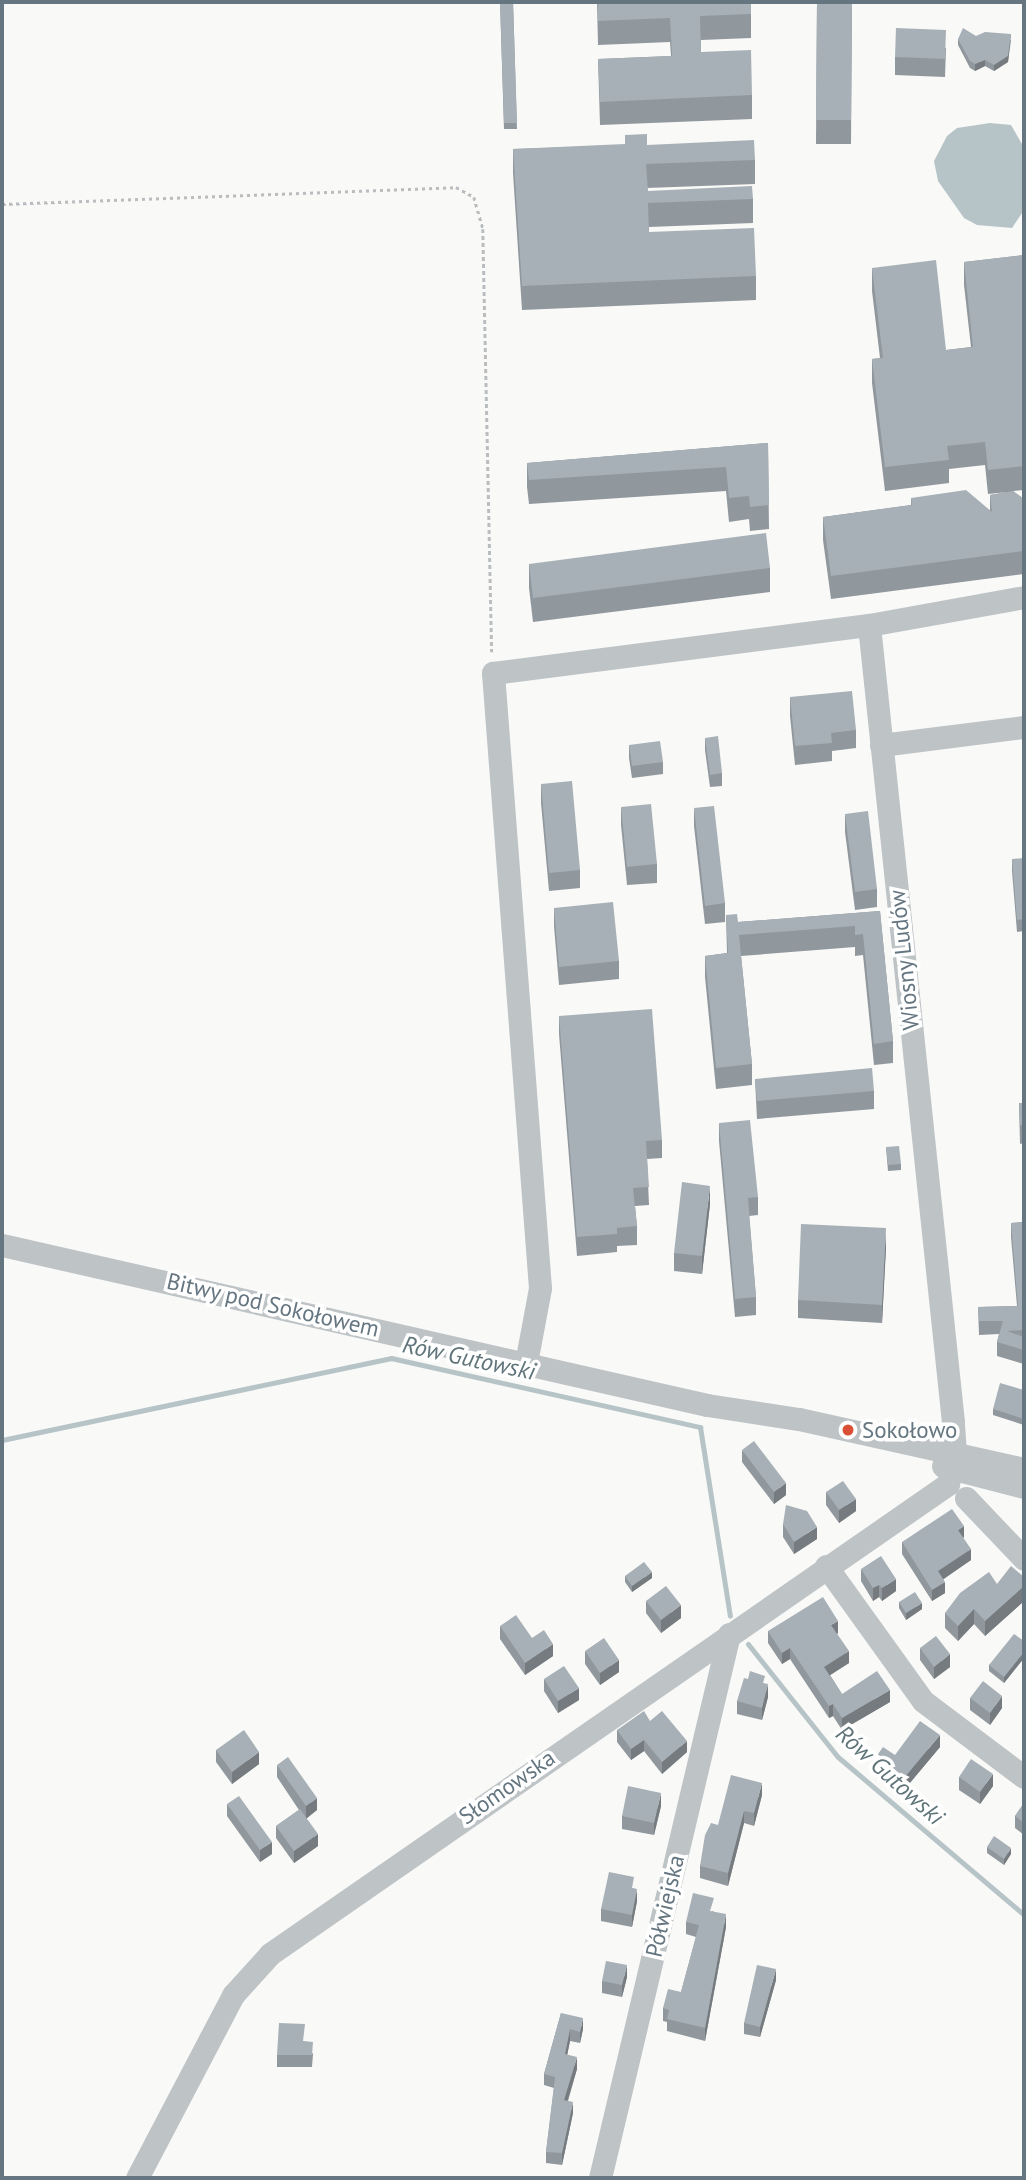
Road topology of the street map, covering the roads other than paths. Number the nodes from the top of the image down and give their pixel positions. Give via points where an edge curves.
1 (1024, 597) edge
2 (869, 625) junction
3 (1024, 727) edge
4 (881, 745) junction
5 (2, 1245) edge
6 (527, 1363) junction
7 (954, 1461) junction
8 (1024, 1469) edge
9 (1024, 1487) edge
10 (966, 1498) dead end
11 (1024, 1559) edge
12 (826, 1566) junction
13 (729, 1634) junction
14 (1024, 1777) edge
15 (137, 2178) edge
16 (600, 2178) edge

1 - 2 street
2 - 4 street, Wiosny Ludów
2 - 6 street via 493,673 540,1288
3 - 4 street
4 - 7 street, Wiosny Ludów
5 - 6 street, Bitwy pod Sokołowem
6 - 7 street, Bitwy pod Sokołowem
7 - 8 street, Bitwy pod Sokołowem
7 - 9 street, Bitwy pod Sokołowem
7 - 12 street, Słomowska via 948,1484
10 - 11 street
12 - 13 street, Słomowska
12 - 14 street via 923,1701
13 - 15 street, Słomowska via 390,1868 249,1973 219,2017
13 - 16 street, Półwiejska

